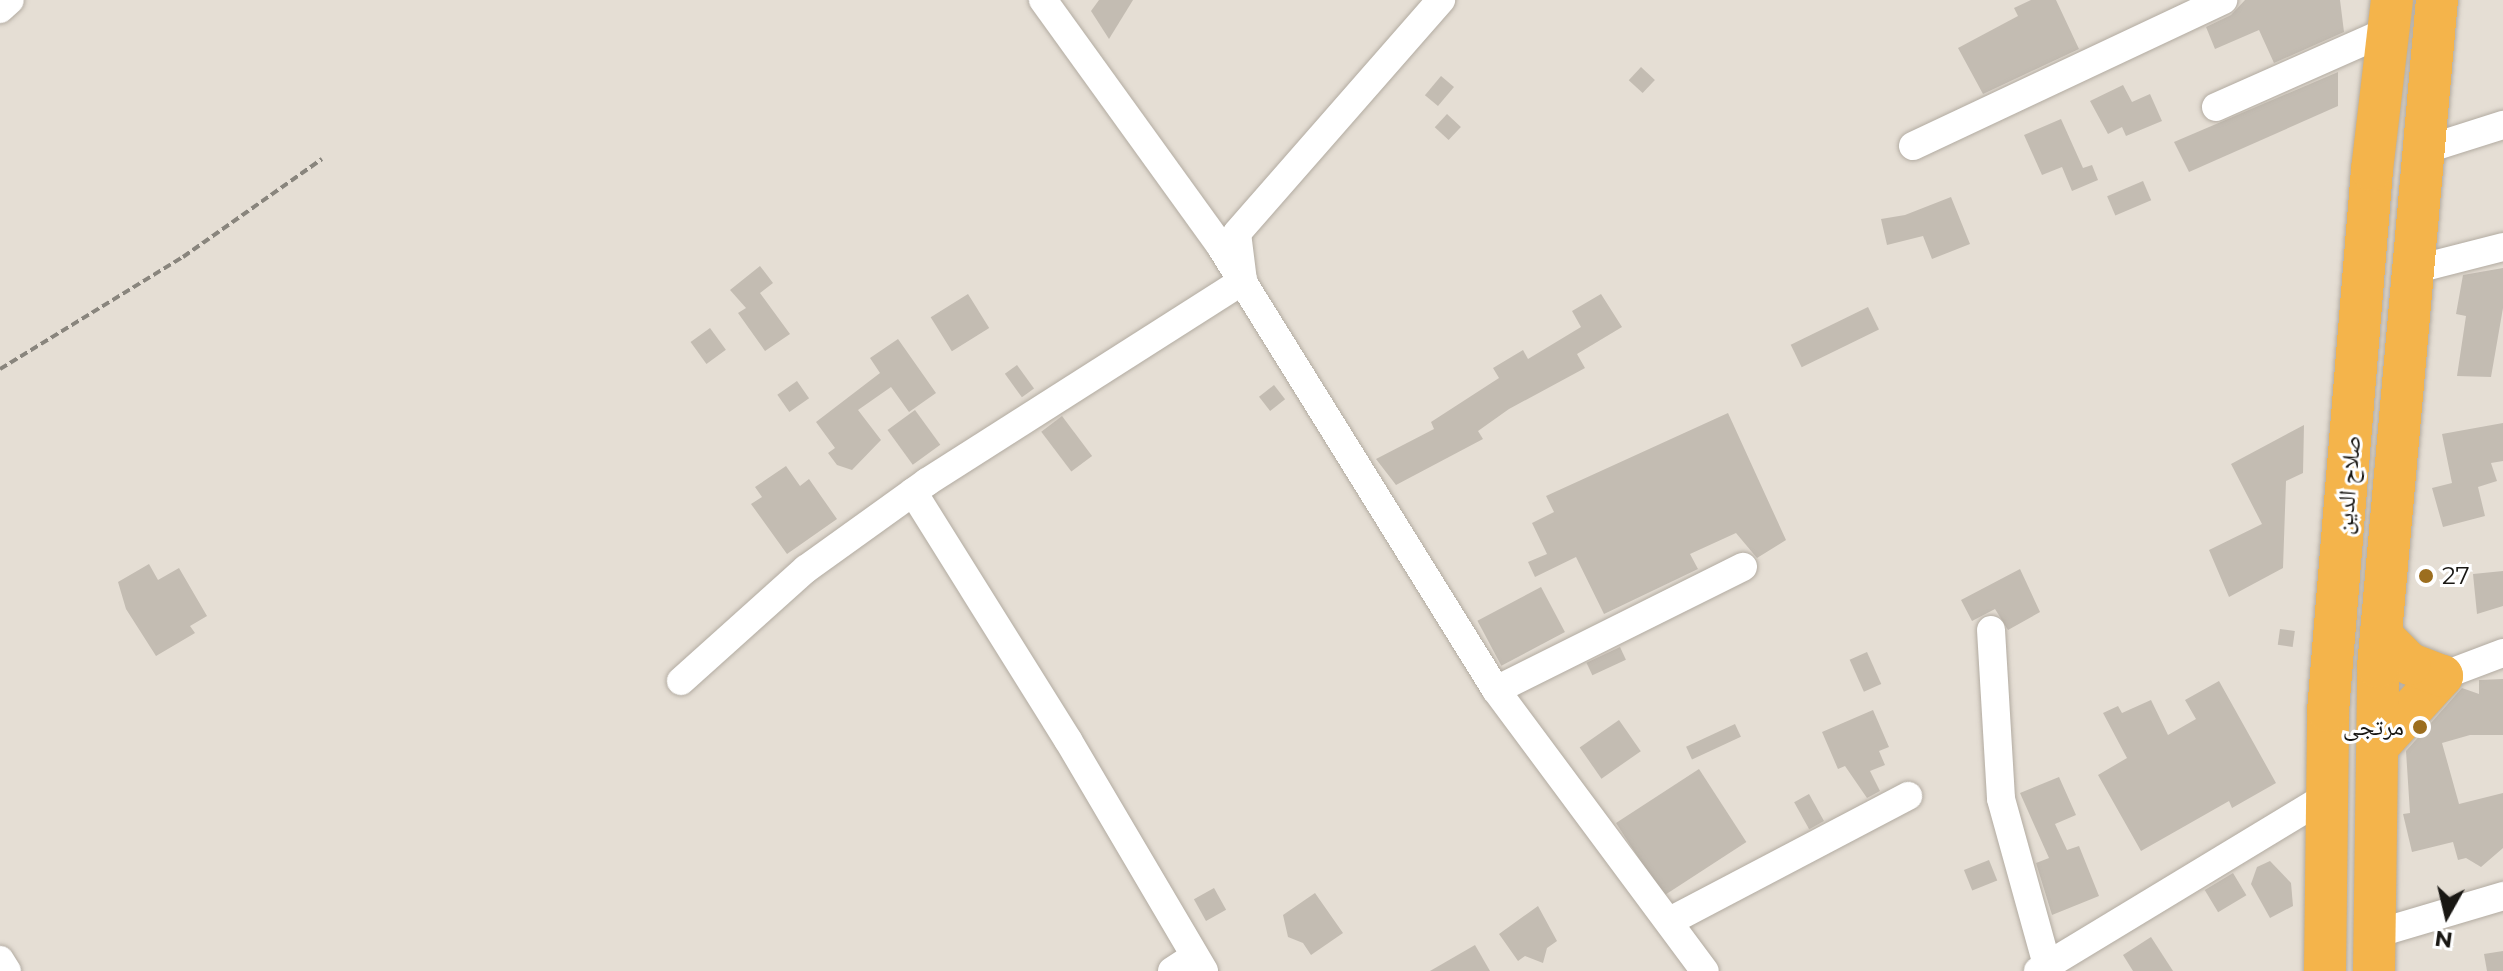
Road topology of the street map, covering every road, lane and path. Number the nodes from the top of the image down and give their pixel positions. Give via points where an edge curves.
1 (10, 0) edge
2 (1043, 0) edge
3 (1441, 0) edge
4 (2223, 0) edge
5 (2437, 0) edge
6 (0, 9) edge
7 (2391, 15) edge
8 (2216, 107) dead end
9 (2503, 125) edge
10 (1913, 146) dead end
11 (2424, 150) junction
12 (322, 159) dead end
13 (2503, 247) edge
14 (2413, 270) junction
15 (1243, 281) junction
16 (0, 369) edge
17 (913, 492) junction
18 (1743, 567) dead end
19 (1991, 630) dead end
20 (2381, 635) junction
21 (2503, 653) edge
22 (2442, 676) junction
23 (681, 681) dead end
24 (1496, 690) junction
25 (2378, 746) junction
26 (2329, 795) junction
27 (1908, 796) dead end
28 (2503, 896) edge
29 (1670, 921) junction
30 (2374, 952) edge
31 (0, 960) edge
32 (1190, 966) edge
33 (2043, 968) edge
34 (7, 971) edge
35 (1705, 971) edge
36 (2325, 971) edge

1 - 6 street
2 - 15 street
3 - 15 street via 1237,233
4 - 10 street
5 - 11 highway, صلاح الدين
7 - 8 street
7 - 26 highway, صلاح الدين via 2372,170 2328,711
9 - 11 street
11 - 14 highway, صلاح الدين
12 - 16 path via 183,257
13 - 14 street
14 - 20 highway, صلاح الدين
15 - 17 street
15 - 24 street
17 - 23 street via 806,569
17 - 32 street via 1068,740
18 - 24 street
19 - 33 street via 2001,799
20 - 22 highway via 2410,664
20 - 25 highway, صلاح الدين
21 - 22 street
22 - 25 highway
24 - 29 street
25 - 30 highway, صلاح الدين
26 - 33 street
26 - 36 highway, صلاح الدين
27 - 29 street
28 - 30 street
29 - 35 street
31 - 34 street

